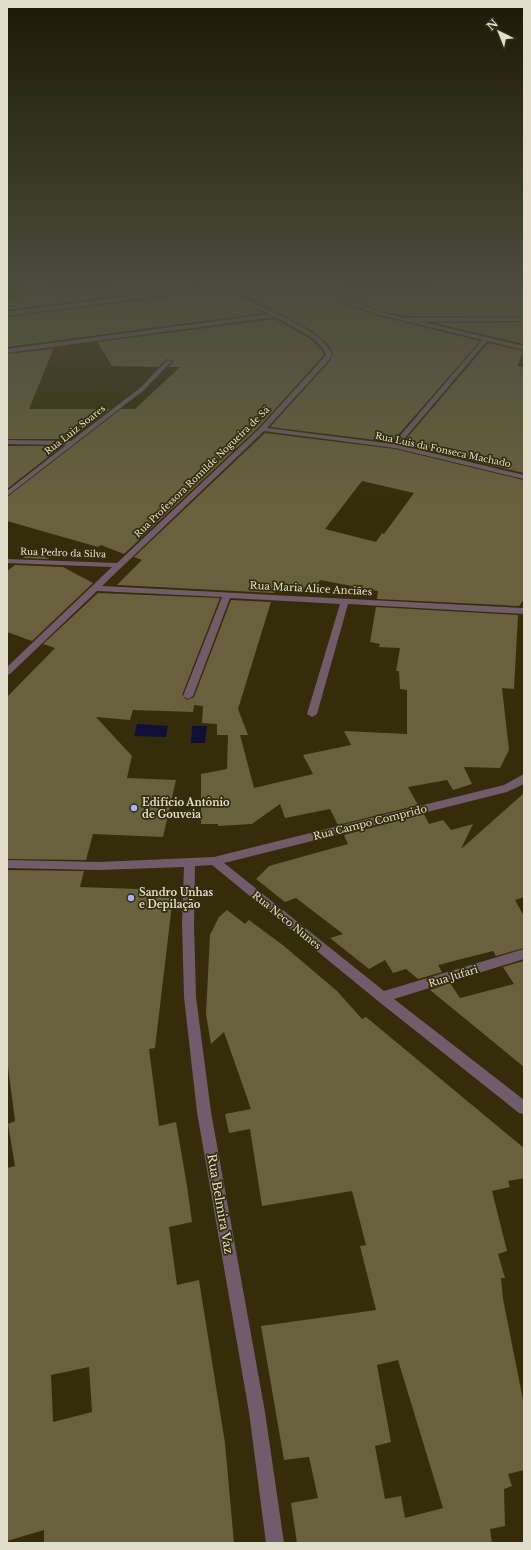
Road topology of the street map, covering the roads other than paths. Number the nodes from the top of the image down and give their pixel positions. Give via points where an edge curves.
1 (328, 357) edge
2 (470, 357) edge
3 (169, 361) dead end
4 (262, 429) junction
5 (7, 442) edge
6 (72, 443) junction
7 (395, 446) junction
8 (524, 477) edge
9 (7, 494) edge
10 (7, 561) edge
11 (118, 565) junction
12 (96, 588) junction
13 (227, 594) junction
14 (345, 601) junction
15 (524, 611) edge
16 (7, 672) edge
17 (188, 696) dead end
18 (312, 714) dead end
19 (524, 778) edge
20 (214, 861) junction
21 (190, 863) junction
22 (7, 864) edge
23 (524, 954) edge
24 (382, 997) junction
25 (524, 1108) edge
26 (275, 1543) edge

1 - 4 street, Rua Professora Romilde Nogueira de Sá
2 - 7 street
3 - 6 street, Rua Luiz Soares via 142,389
4 - 7 street, Rua Luis da Fonseca Machado
4 - 11 street, Rua Professora Romilde Nogueira de Sá
5 - 6 street
6 - 9 street, Rua Luiz Soares
7 - 8 street, Rua Luis da Fonseca Machado
10 - 11 street, Rua Pedro da Silva
11 - 12 street, Rua Professora Romilde Nogueira de Sá
12 - 13 street, Rua Maria Alice Anciães
12 - 16 street, Rua Professora Romilde Nogueira de Sá
13 - 14 street, Rua Maria Alice Anciães
13 - 17 street
14 - 15 street, Rua Maria Alice Anciães
14 - 18 street
19 - 20 street, Rua Campo Comprido via 507,788
20 - 21 street
20 - 24 street, Rua Neco Nunes
21 - 22 street via 99,866
21 - 26 street, Rua Belmira Vaz via 190,997 204,1112 257,1412
23 - 24 street, Rua Jufari
24 - 25 street, Rua Neco Nunes

